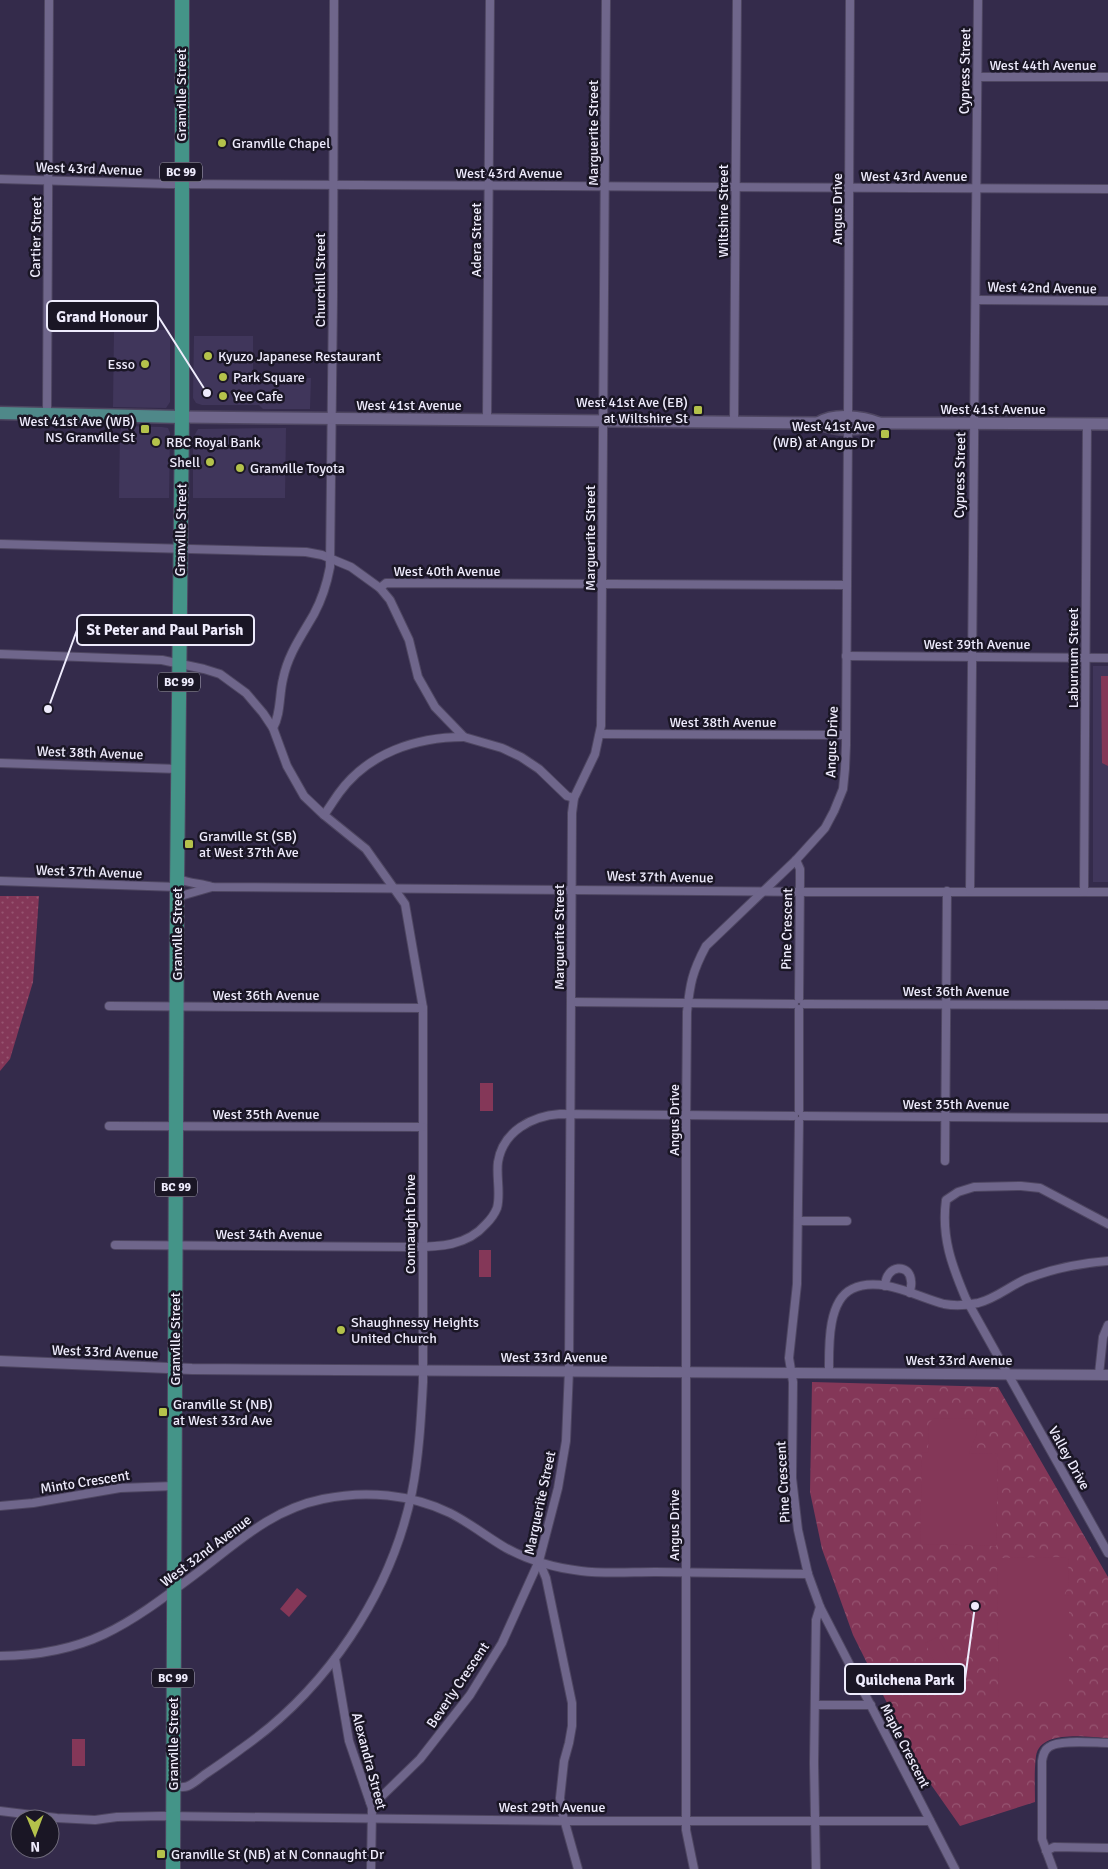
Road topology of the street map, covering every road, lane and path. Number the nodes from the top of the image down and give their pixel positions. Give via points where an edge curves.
1 (49, 0) edge
2 (182, 0) edge
3 (334, 0) edge
4 (490, 0) edge
5 (606, 0) edge
6 (737, 0) edge
7 (850, 0) edge
8 (978, 0) edge
9 (978, 77) junction
10 (1108, 77) edge
11 (0, 179) edge
12 (49, 180) junction
13 (181, 184) junction
14 (333, 185) junction
15 (488, 186) junction
16 (605, 187) junction
17 (736, 188) junction
18 (849, 188) junction
19 (977, 189) junction
20 (1108, 189) edge
21 (976, 300) junction
22 (1108, 301) edge
23 (0, 412) edge
24 (47, 414) junction
25 (182, 418) junction
26 (332, 419) junction
27 (487, 420) junction
28 (603, 421) junction
29 (734, 422) junction
30 (848, 423) junction
31 (974, 423) junction
32 (1087, 424) junction
33 (1108, 424) edge
34 (0, 544) edge
35 (181, 549) junction
36 (331, 558) junction
37 (602, 584) junction
38 (846, 585) junction
39 (380, 588) junction
40 (0, 654) edge
41 (846, 656) junction
42 (971, 657) junction
43 (1086, 658) junction
44 (1108, 658) edge
45 (180, 663) junction
46 (273, 728) junction
47 (600, 734) junction
48 (846, 735) junction
49 (464, 737) junction
50 (0, 763) edge
51 (178, 769) junction
52 (574, 798) junction
53 (324, 815) junction
54 (796, 860) junction
55 (0, 881) edge
56 (177, 887) junction
57 (212, 887) junction
58 (393, 888) junction
59 (572, 889) junction
60 (762, 891) junction
61 (947, 891) junction
62 (970, 891) junction
63 (800, 892) junction
64 (1084, 892) junction
65 (1108, 892) edge
66 (572, 1002) junction
67 (688, 1003) junction
68 (799, 1004) junction
69 (946, 1004) junction
70 (1108, 1005) edge
71 (109, 1006) dead end
72 (177, 1006) junction
73 (423, 1008) junction
74 (571, 1114) junction
75 (686, 1115) junction
76 (799, 1116) junction
77 (945, 1117) junction
78 (1108, 1118) edge
79 (109, 1126) dead end
80 (176, 1126) junction
81 (423, 1127) junction
82 (945, 1161) dead end
83 (798, 1221) junction
84 (847, 1221) dead end
85 (1108, 1224) edge
86 (115, 1245) dead end
87 (175, 1246) junction
88 (422, 1247) junction
89 (1108, 1260) edge
90 (885, 1286) junction
91 (910, 1293) junction
92 (970, 1304) junction
93 (1108, 1324) edge
94 (0, 1362) edge
95 (175, 1368) junction
96 (423, 1370) junction
97 (569, 1370) junction
98 (686, 1372) junction
99 (791, 1372) junction
100 (829, 1373) junction
101 (1009, 1374) junction
102 (1104, 1374) edge
103 (174, 1486) junction
104 (410, 1499) junction
105 (0, 1506) edge
106 (1108, 1553) edge
107 (538, 1562) junction
108 (686, 1572) junction
109 (808, 1574) junction
110 (174, 1590) junction
111 (820, 1607) junction
112 (0, 1656) edge
113 (335, 1659) junction
114 (814, 1705) junction
115 (871, 1705) junction
116 (1108, 1743) edge
117 (173, 1787) junction
118 (370, 1802) junction
119 (0, 1810) edge
120 (173, 1816) junction
121 (372, 1819) junction
122 (564, 1820) junction
123 (686, 1820) junction
124 (814, 1821) junction
125 (930, 1821) junction
126 (1108, 1848) edge
127 (1046, 1851) junction
128 (173, 1869) edge
129 (371, 1869) edge
130 (578, 1869) edge
131 (694, 1869) edge
132 (816, 1869) edge
133 (955, 1869) edge
134 (1053, 1869) edge

1 - 12 street, Cartier Street
2 - 13 highway, Granville Street / BC 99
3 - 14 street, Churchill Street
4 - 15 street, Adera Street
5 - 16 street, Marguerite Street
6 - 17 street, Wiltshire Street
7 - 18 street, Angus Drive
8 - 9 street, Cypress Street
9 - 10 street, West 44th Avenue
9 - 19 street, Cypress Street
11 - 12 street, West 43rd Avenue
12 - 13 street, West 43rd Avenue
12 - 24 street, Cartier Street
13 - 14 street, West 43rd Avenue
13 - 25 highway, Granville Street / BC 99
14 - 15 street, West 43rd Avenue
14 - 26 street, Churchill Street
15 - 16 street, West 43rd Avenue
15 - 27 street, Adera Street
16 - 17 street, West 43rd Avenue
16 - 28 street, Marguerite Street
17 - 18 street, West 43rd Avenue
17 - 29 street, Wiltshire Street
18 - 19 street, West 43rd Avenue
18 - 30 street, Angus Drive
19 - 20 street, West 43rd Avenue
19 - 21 street, Cypress Street
21 - 22 street, West 42nd Avenue
21 - 31 street, Cypress Street
23 - 24 main road, West 41st Avenue
24 - 25 main road, West 41st Avenue
25 - 26 main road, West 41st Avenue
25 - 35 highway, Granville Street / BC 99
26 - 27 main road, West 41st Avenue
26 - 36 street, Churchill Street
27 - 28 main road, West 41st Avenue
28 - 29 main road, West 41st Avenue
28 - 37 street, Marguerite Street
29 - 30 main road, West 41st Avenue via 818,423 826,418
30 - 31 main road, West 41st Avenue via 868,419 879,424
30 - 38 street, Angus Drive
31 - 32 main road, West 41st Avenue
31 - 42 street, Cypress Street
32 - 33 main road, West 41st Avenue
32 - 43 street, Laburnum Street
34 - 35 street, West 40th Avenue
35 - 36 street, West 40th Avenue via 306,552
35 - 45 highway, Granville Street / BC 99
36 - 39 street, West 40th Avenue via 351,567
36 - 46 street, Churchill Street via 320,601 287,662
37 - 38 street, West 40th Avenue
37 - 39 street, West 40th Avenue via 385,583
37 - 47 street, Marguerite Street
38 - 41 street, Angus Drive
39 - 49 street via 390,600 409,640 418,677 435,706
40 - 45 street
41 - 42 street, West 39th Avenue
41 - 48 street, Angus Drive
42 - 43 street, West 39th Avenue
42 - 62 street, Cypress Street
43 - 44 street, West 39th Avenue
43 - 64 street, Laburnum Street
45 - 46 street, Connaught Drive via 220,674 254,701
45 - 51 highway, Granville Street / BC 99
46 - 53 street, Connaught Drive via 294,782
47 - 48 street, West 38th Avenue
47 - 52 street, Marguerite Street via 595,754
48 - 54 street, Angus Drive via 844,778 834,811 816,840
49 - 52 street via 521,757 567,796
49 - 53 street via 410,743 378,758 339,792
50 - 51 street, West 38th Avenue
51 - 56 highway, Granville Street / BC 99
52 - 59 street, Marguerite Street
53 - 58 street, Connaught Drive via 366,849
54 - 60 street, Angus Drive
54 - 63 street, Pine Crescent via 800,869
55 - 56 street, West 37th Avenue
56 - 57 street, West 37th Avenue
56 - 57 street, West 37th Avenue via 188,883
56 - 72 highway, Granville Street / BC 99
57 - 58 street, West 37th Avenue
58 - 59 street, West 37th Avenue
58 - 73 street, Connaught Drive via 405,904
59 - 60 street, West 37th Avenue
59 - 66 street, Marguerite Street
60 - 63 street, West 37th Avenue
60 - 67 street, Angus Drive via 706,946 690,983
61 - 62 street, West 37th Avenue
61 - 63 street, West 37th Avenue
61 - 69 street
62 - 64 street, West 37th Avenue
63 - 68 street, Pine Crescent
64 - 65 street, West 37th Avenue
66 - 67 street, West 36th Avenue
66 - 74 street, Marguerite Street
67 - 68 street, West 36th Avenue
67 - 75 street, Angus Drive
68 - 69 street, West 36th Avenue
68 - 76 street, Pine Crescent
69 - 70 street, West 36th Avenue
69 - 77 street
71 - 72 street, West 36th Avenue
72 - 73 street, West 36th Avenue
72 - 80 highway, Granville Street / BC 99
73 - 81 street, Connaught Drive
74 - 75 street, West 35th Avenue
74 - 88 street, West 34th Avenue via 544,1115 529,1121 502,1146 498,1161 497,1208 481,1230 466,1240
74 - 97 street, Marguerite Street
75 - 76 street, West 35th Avenue
75 - 98 street, Angus Drive
76 - 77 street, West 35th Avenue
76 - 83 street, Pine Crescent
77 - 78 street, West 35th Avenue
77 - 82 street
79 - 80 street, West 35th Avenue
80 - 81 street, West 35th Avenue
80 - 87 highway, Granville Street / BC 99
81 - 88 street, Connaught Drive
83 - 84 street
83 - 99 street, Pine Crescent via 789,1358
85 - 92 street via 1040,1188 992,1186 958,1192 946,1200 945,1229 952,1267
86 - 87 street, West 34th Avenue
87 - 88 street, West 34th Avenue
87 - 95 highway, Granville Street / BC 99
88 - 96 street, Connaught Drive
89 - 92 street via 1063,1268 1026,1280 980,1303
90 - 91 street
90 - 91 street via 885,1279 896,1268 909,1274
90 - 100 street via 860,1286 841,1298 834,1315
91 - 92 street via 946,1304
92 - 101 street
93 - 102 street via 1102,1342
94 - 95 street, West 33rd Avenue
95 - 96 street, West 33rd Avenue
95 - 103 highway, Granville Street / BC 99
96 - 97 street, West 33rd Avenue
96 - 104 street, Connaught Drive via 419,1437
97 - 98 street, West 33rd Avenue
97 - 107 street, Marguerite Street via 566,1441 558,1488
98 - 99 street, West 33rd Avenue
98 - 108 street, Angus Drive
99 - 100 street, West 33rd Avenue
99 - 109 street, Pine Crescent via 792,1478
100 - 101 street, West 33rd Avenue
101 - 102 street, West 33rd Avenue
101 - 106 street, Valley Drive
103 - 105 street, Minto Crescent via 120,1488
103 - 110 highway, Granville Street / BC 99
104 - 107 street, West 32nd Avenue via 430,1504 506,1548
104 - 110 street, West 32nd Avenue via 368,1494 343,1496 321,1499 284,1512 254,1529
104 - 113 street, Connaught Drive via 387,1568
107 - 108 street, West 32nd Avenue via 581,1571
107 - 118 street, Beverly Crescent via 502,1643 470,1696 420,1759 381,1797
107 - 122 street, Marguerite Street via 546,1578 572,1703 572,1726 560,1785
108 - 109 street, West 32nd Avenue
108 - 123 street, Angus Drive
109 - 111 street, Pine Crescent
110 - 112 street, West 32nd Avenue via 124,1626 88,1642 44,1653
110 - 117 highway, Granville Street / BC 99
111 - 114 street, Pine Crescent via 816,1620
111 - 115 street, Maple Crescent
113 - 117 street, Connaught Drive via 309,1690 255,1740 187,1787
113 - 118 street, Alexandra Street via 349,1741
114 - 115 street
114 - 124 street, Pine Crescent
115 - 125 street, Maple Crescent
116 - 127 street via 1060,1743 1050,1745 1044,1752 1042,1840
117 - 120 highway, Granville Street / BC 99
118 - 121 street, Alexandra Street
119 - 120 street via 95,1820
120 - 121 street, West 29th Avenue
120 - 128 highway, Granville Street / BC 99
121 - 122 street, West 29th Avenue
121 - 129 street, Alexandra Street
122 - 123 street, West 29th Avenue
122 - 130 street, Marguerite Street
123 - 124 street, West 29th Avenue
123 - 131 street, Angus Drive
124 - 125 street, West 29th Avenue
124 - 132 street, Pine Crescent
125 - 133 street, Maple Crescent
126 - 127 street via 1054,1847
127 - 134 street

